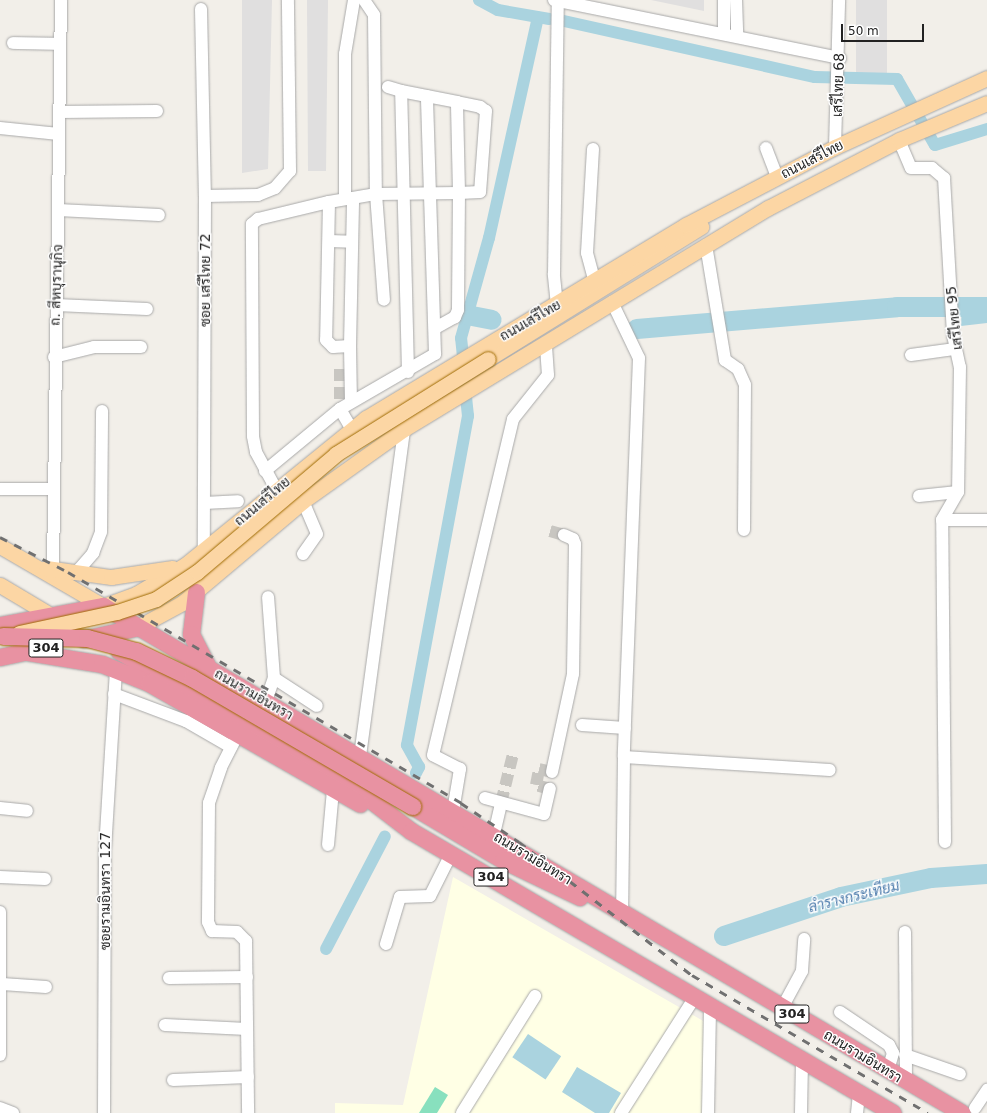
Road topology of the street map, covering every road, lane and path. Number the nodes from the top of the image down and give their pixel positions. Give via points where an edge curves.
1 (61, 0) edge
2 (288, 0) edge
3 (354, 0) edge
4 (364, 0) edge
5 (724, 0) edge
6 (736, 0) edge
7 (839, 0) edge
8 (556, 1) edge
9 (614, 5) edge
10 (201, 9) dead end
11 (724, 32) junction
12 (737, 34) junction
13 (13, 43) dead end
14 (60, 44) junction
15 (839, 59) junction
16 (987, 78) edge
17 (388, 87) dead end
18 (401, 91) junction
19 (427, 96) junction
20 (458, 102) junction
21 (987, 103) edge
22 (157, 111) dead end
23 (59, 112) junction
24 (0, 128) edge
25 (59, 134) junction
26 (901, 139) junction
27 (836, 147) junction
28 (766, 148) dead end
29 (593, 149) dead end
30 (777, 177) junction
31 (401, 192) junction
32 (428, 193) junction
33 (459, 193) junction
34 (376, 194) junction
35 (205, 196) junction
36 (349, 199) junction
37 (329, 202) junction
38 (726, 205) junction
39 (58, 210) junction
40 (159, 215) dead end
41 (329, 241) junction
42 (352, 242) junction
43 (706, 245) junction
44 (595, 282) junction
45 (384, 300) dead end
46 (612, 302) junction
47 (56, 305) junction
48 (557, 305) junction
49 (147, 309) dead end
50 (435, 328) junction
51 (546, 343) junction
52 (350, 346) junction
53 (141, 347) dead end
54 (954, 349) junction
55 (911, 354) dead end
56 (54, 358) junction
57 (421, 364) junction
58 (408, 372) junction
59 (429, 381) junction
60 (351, 402) junction
61 (340, 409) junction
62 (102, 411) dead end
63 (351, 428) junction
64 (404, 429) junction
65 (306, 465) junction
66 (265, 471) junction
67 (322, 487) junction
68 (0, 488) edge
69 (52, 489) junction
70 (276, 489) junction
71 (958, 492) junction
72 (919, 496) dead end
73 (238, 501) dead end
74 (303, 501) junction
75 (204, 503) junction
76 (942, 520) junction
77 (987, 520) edge
78 (744, 530) dead end
79 (564, 535) tunnel mouth
80 (0, 546) edge
81 (204, 550) junction
82 (303, 554) dead end
83 (32, 565) junction
84 (185, 565) junction
85 (53, 570) junction
86 (74, 574) junction
87 (0, 586) edge
88 (196, 592) junction
89 (268, 597) dead end
90 (103, 606) junction
91 (52, 616) junction
92 (138, 627) junction
93 (1, 632) edge
94 (92, 638) junction
95 (28, 652) junction
96 (1, 657) edge
97 (208, 667) junction
98 (116, 669) junction
99 (274, 678) junction
100 (114, 694) junction
101 (266, 701) junction
102 (317, 706) dead end
103 (290, 715) junction
104 (582, 725) dead end
105 (625, 728) junction
106 (234, 741) junction
107 (276, 742) junction
108 (360, 756) junction
109 (624, 757) junction
110 (830, 770) dead end
111 (552, 772) dead end
112 (550, 789) dead end
113 (333, 790) junction
114 (485, 798) dead end
115 (501, 803) junction
116 (0, 808) edge
117 (27, 811) dead end
118 (453, 811) junction
119 (411, 831) junction
120 (494, 834) junction
121 (945, 842) dead end
122 (328, 845) dead end
123 (451, 854) junction
124 (0, 877) edge
125 (44, 879) dead end
126 (0, 912) edge
127 (622, 915) junction
128 (905, 932) dead end
129 (804, 939) dead end
130 (386, 944) dead end
131 (247, 977) junction
132 (169, 978) dead end
133 (2, 984) junction
134 (46, 986) dead end
135 (535, 996) dead end
136 (695, 997) junction
137 (710, 1005) junction
138 (782, 1008) junction
139 (840, 1012) dead end
140 (165, 1025) dead end
141 (247, 1029) junction
142 (0, 1055) edge
143 (905, 1055) junction
144 (802, 1059) junction
145 (888, 1071) junction
146 (960, 1074) dead end
147 (248, 1077) junction
148 (173, 1080) dead end
149 (906, 1081) junction
150 (987, 1090) edge
151 (859, 1093) junction
152 (0, 1108) edge
153 (968, 1110) edge
154 (13, 1113) edge
155 (104, 1113) edge
156 (248, 1113) edge
157 (462, 1113) edge
158 (621, 1113) edge
159 (708, 1113) edge
160 (801, 1113) edge
161 (858, 1113) edge
162 (893, 1113) edge

1 - 14 street, ถ. สีหบุรานุกิจ
2 - 35 street via 290,171 275,188 258,194
3 - 36 street via 345,54
4 - 34 street via 374,15
5 - 11 street
6 - 12 street
7 - 15 street, เสรีไทย 68
8 - 9 street
8 - 48 street via 554,274
9 - 11 street
10 - 35 street, ซอย เสรีไทย 72
11 - 12 street
12 - 15 street
13 - 14 street
14 - 23 street, ถ. สีหบุรานุกิจ
15 - 27 street, เสรีไทย 68
16 - 27 main road, ถนนเสรีไทย via 925,104
17 - 18 street
18 - 19 street
18 - 31 street
19 - 20 street
19 - 32 street
20 - 33 street
20 - 33 street via 486,111 482,190
21 - 26 main road, ถนนเสรีไทย
22 - 23 street
23 - 25 street, ถ. สีหบุรานุกิจ
24 - 25 street
25 - 39 street, ถ. สีหบุรานุกิจ
26 - 43 main road, ถนนเสรีไทย via 807,187
26 - 54 street, เสรีไทย 95 via 911,168 932,168 944,178
27 - 30 main road, ถนนเสรีไทย
28 - 30 street
29 - 44 street via 587,254
30 - 38 main road, ถนนเสรีไทย
31 - 32 street
31 - 34 street
31 - 58 street
32 - 33 street
32 - 50 street
33 - 50 street via 458,310 455,317
34 - 36 street
34 - 45 street
35 - 75 street, ซอย เสรีไทย 72
36 - 37 street
36 - 42 street
37 - 41 street
37 - 66 street via 258,219 252,224 253,436
38 - 44 main road, ถนนเสรีไทย
38 - 93 main road, bridge via 670,249 341,450 196,572 156,599 117,612
39 - 40 street
39 - 47 street, ถ. สีหบุรานุกิจ
41 - 42 street
41 - 52 street via 326,340 333,347
42 - 52 street
43 - 46 main road, ถนนเสรีไทย
43 - 78 street via 725,360 738,369 746,385
44 - 48 main road, ถนนเสรีไทย
46 - 51 main road, ถนนเสรีไทย
46 - 105 street via 640,358
47 - 49 street
47 - 56 street, ถ. สีหบุรานุกิจ
48 - 59 main road, ถนนเสรีไทย
50 - 57 street via 435,354
51 - 64 main road, ถนนเสรีไทย
51 - 118 street via 548,376 513,419 433,755 460,769
52 - 60 street
53 - 56 street via 94,347
54 - 55 street
54 - 71 street, เสรีไทย 95 via 960,367
56 - 69 street, ถ. สีหบุรานุกิจ
57 - 58 street
57 - 59 street
58 - 60 street
59 - 63 main road, ถนนเสรีไทย
60 - 61 street
61 - 63 street
61 - 66 street
62 - 86 street via 101,532 93,553
63 - 65 main road, ถนนเสรีไทย
64 - 67 main road, ถนนเสรีไทย
64 - 108 street
65 - 67 main road via 308,479
65 - 70 main road, ถนนเสรีไทย
66 - 70 street
67 - 74 main road, ถนนเสรีไทย
68 - 69 street
69 - 85 street, ถ. สีหบุรานุกิจ
70 - 81 main road, ถนนเสรีไทย
71 - 72 street
71 - 76 street, เสรีไทย 95
73 - 75 street
74 - 82 street via 317,534
74 - 88 main road, ถนนเสรีไทย
75 - 81 street, ซอย เสรีไทย 72
76 - 77 street
76 - 121 street
79 - 111 street via 573,539 575,544 573,674
80 - 83 main road
81 - 84 main road, ถนนเสรีไทย
83 - 85 main road
83 - 90 main road
84 - 86 main road via 130,577
84 - 90 main road, ถนนเสรีไทย via 152,586
85 - 86 main road
87 - 91 main road
88 - 92 main road, ถนนเสรีไทย via 169,612
88 - 97 highway via 191,634
89 - 99 street
90 - 91 highway, 304
90 - 92 highway, ถนนรามอินทรา / 304
91 - 93 highway, 304
91 - 94 highway, 304
92 - 94 highway, 304
92 - 97 highway, ถนนรามอินทรา / 304
93 - 96 highway via 10,635 15,643 13,650
93 - 127 highway, bridge via 87,638 136,651 192,678 503,860
94 - 95 highway, 304
94 - 107 highway, 304
95 - 96 highway, 304
95 - 98 highway via 75,658
97 - 101 highway, ถนนรามอินทรา / 304
98 - 100 street, ซอยรามอินทรา 127
98 - 106 highway via 149,683
99 - 101 street
99 - 102 street
100 - 106 street
100 - 155 street, ซอยรามอินทรา 127 via 105,850
101 - 103 highway, ถนนรามอินทรา / 304
103 - 107 highway
103 - 108 highway, ถนนรามอินทรา / 304
104 - 105 street
105 - 109 street
106 - 113 highway
106 - 131 street via 209,803 208,925 212,931 238,932 243,936
107 - 119 highway, 304 via 355,788
108 - 118 highway, ถนนรามอินทรา / 304
109 - 110 street
109 - 127 street
112 - 115 street via 544,814
113 - 119 highway
113 - 122 street
114 - 115 street
115 - 120 street
116 - 117 street
118 - 120 highway, ถนนรามอินทรา / 304
119 - 123 highway, 304
120 - 127 highway, ถนนรามอินทรา / 304
123 - 130 street via 430,896 400,896
123 - 136 highway, 304
124 - 125 street
126 - 133 street
127 - 138 highway, ถนนรามอินทรา / 304
128 - 143 street
129 - 138 street via 802,971
131 - 132 street
131 - 141 street
133 - 134 street
133 - 142 street
135 - 157 street
136 - 137 highway, 304
136 - 158 street
137 - 144 highway, 304
137 - 159 street
138 - 145 highway, ถนนรามอินทรา / 304
139 - 145 street via 888,1046 893,1053
140 - 141 street
141 - 147 street
143 - 146 street
143 - 149 street
144 - 151 highway, 304
144 - 160 street
145 - 149 highway, ถนนรามอินทรา / 304
147 - 148 street
147 - 156 street
149 - 153 highway, ถนนรามอินทรา / 304
150 - 153 street
151 - 161 street
151 - 162 highway, 304
152 - 154 street

